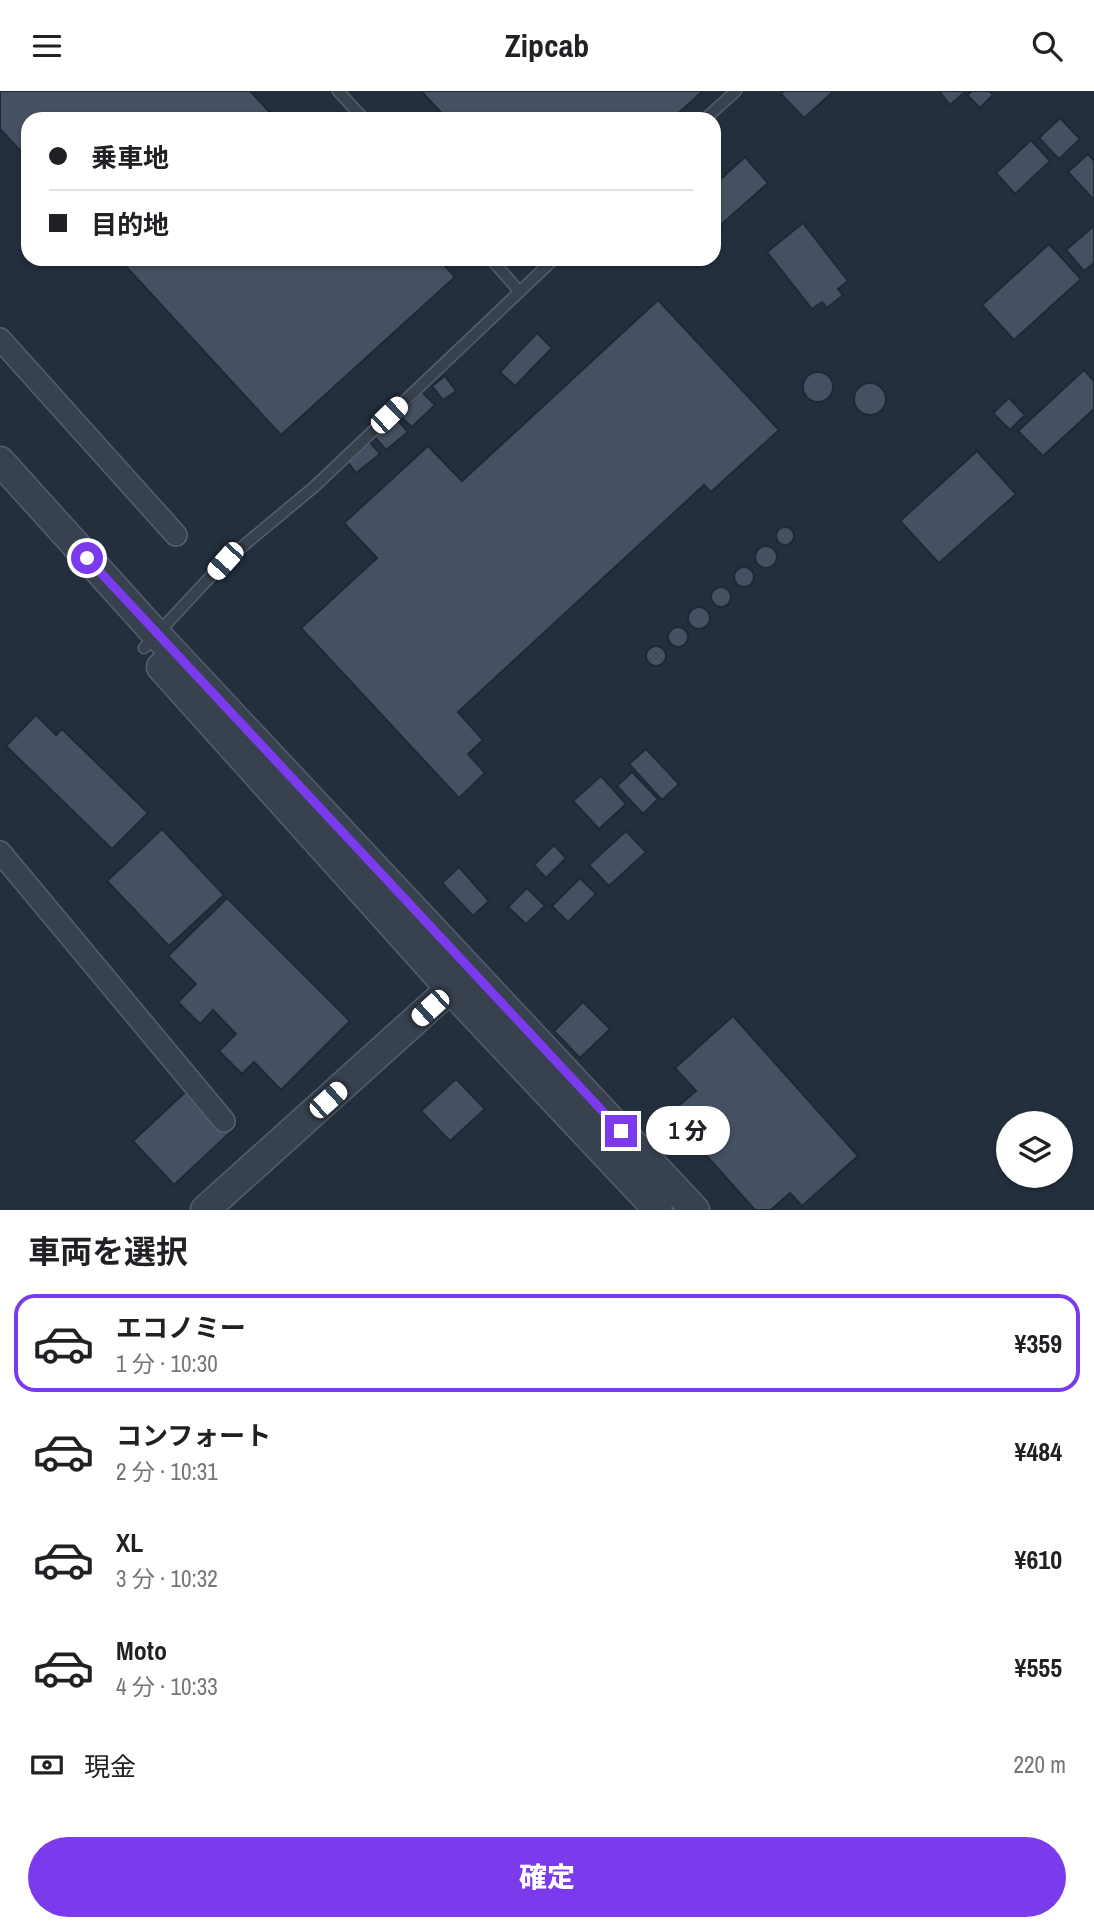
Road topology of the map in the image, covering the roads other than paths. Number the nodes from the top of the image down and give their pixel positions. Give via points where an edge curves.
1 (338, 91) edge
2 (736, 91) edge
3 (358, 112) edge
4 (713, 112) edge
5 (497, 266) edge
6 (546, 266) edge
7 (519, 291) junction
8 (0, 339) edge
9 (0, 461) edge
10 (0, 485) edge
11 (176, 535) dead end
12 (150, 642) junction
13 (0, 852) edge
14 (450, 989) junction
15 (224, 1121) dead end
16 (205, 1210) edge
17 (658, 1210) edge
18 (695, 1210) edge

1 - 3 lane
2 - 4 lane
5 - 7 lane
6 - 7 lane
7 - 12 lane via 314,487 225,561
8 - 11 street
9 - 12 street
10 - 12 street
12 - 14 street
12 - 18 street
13 - 15 street
14 - 16 street
14 - 17 street

